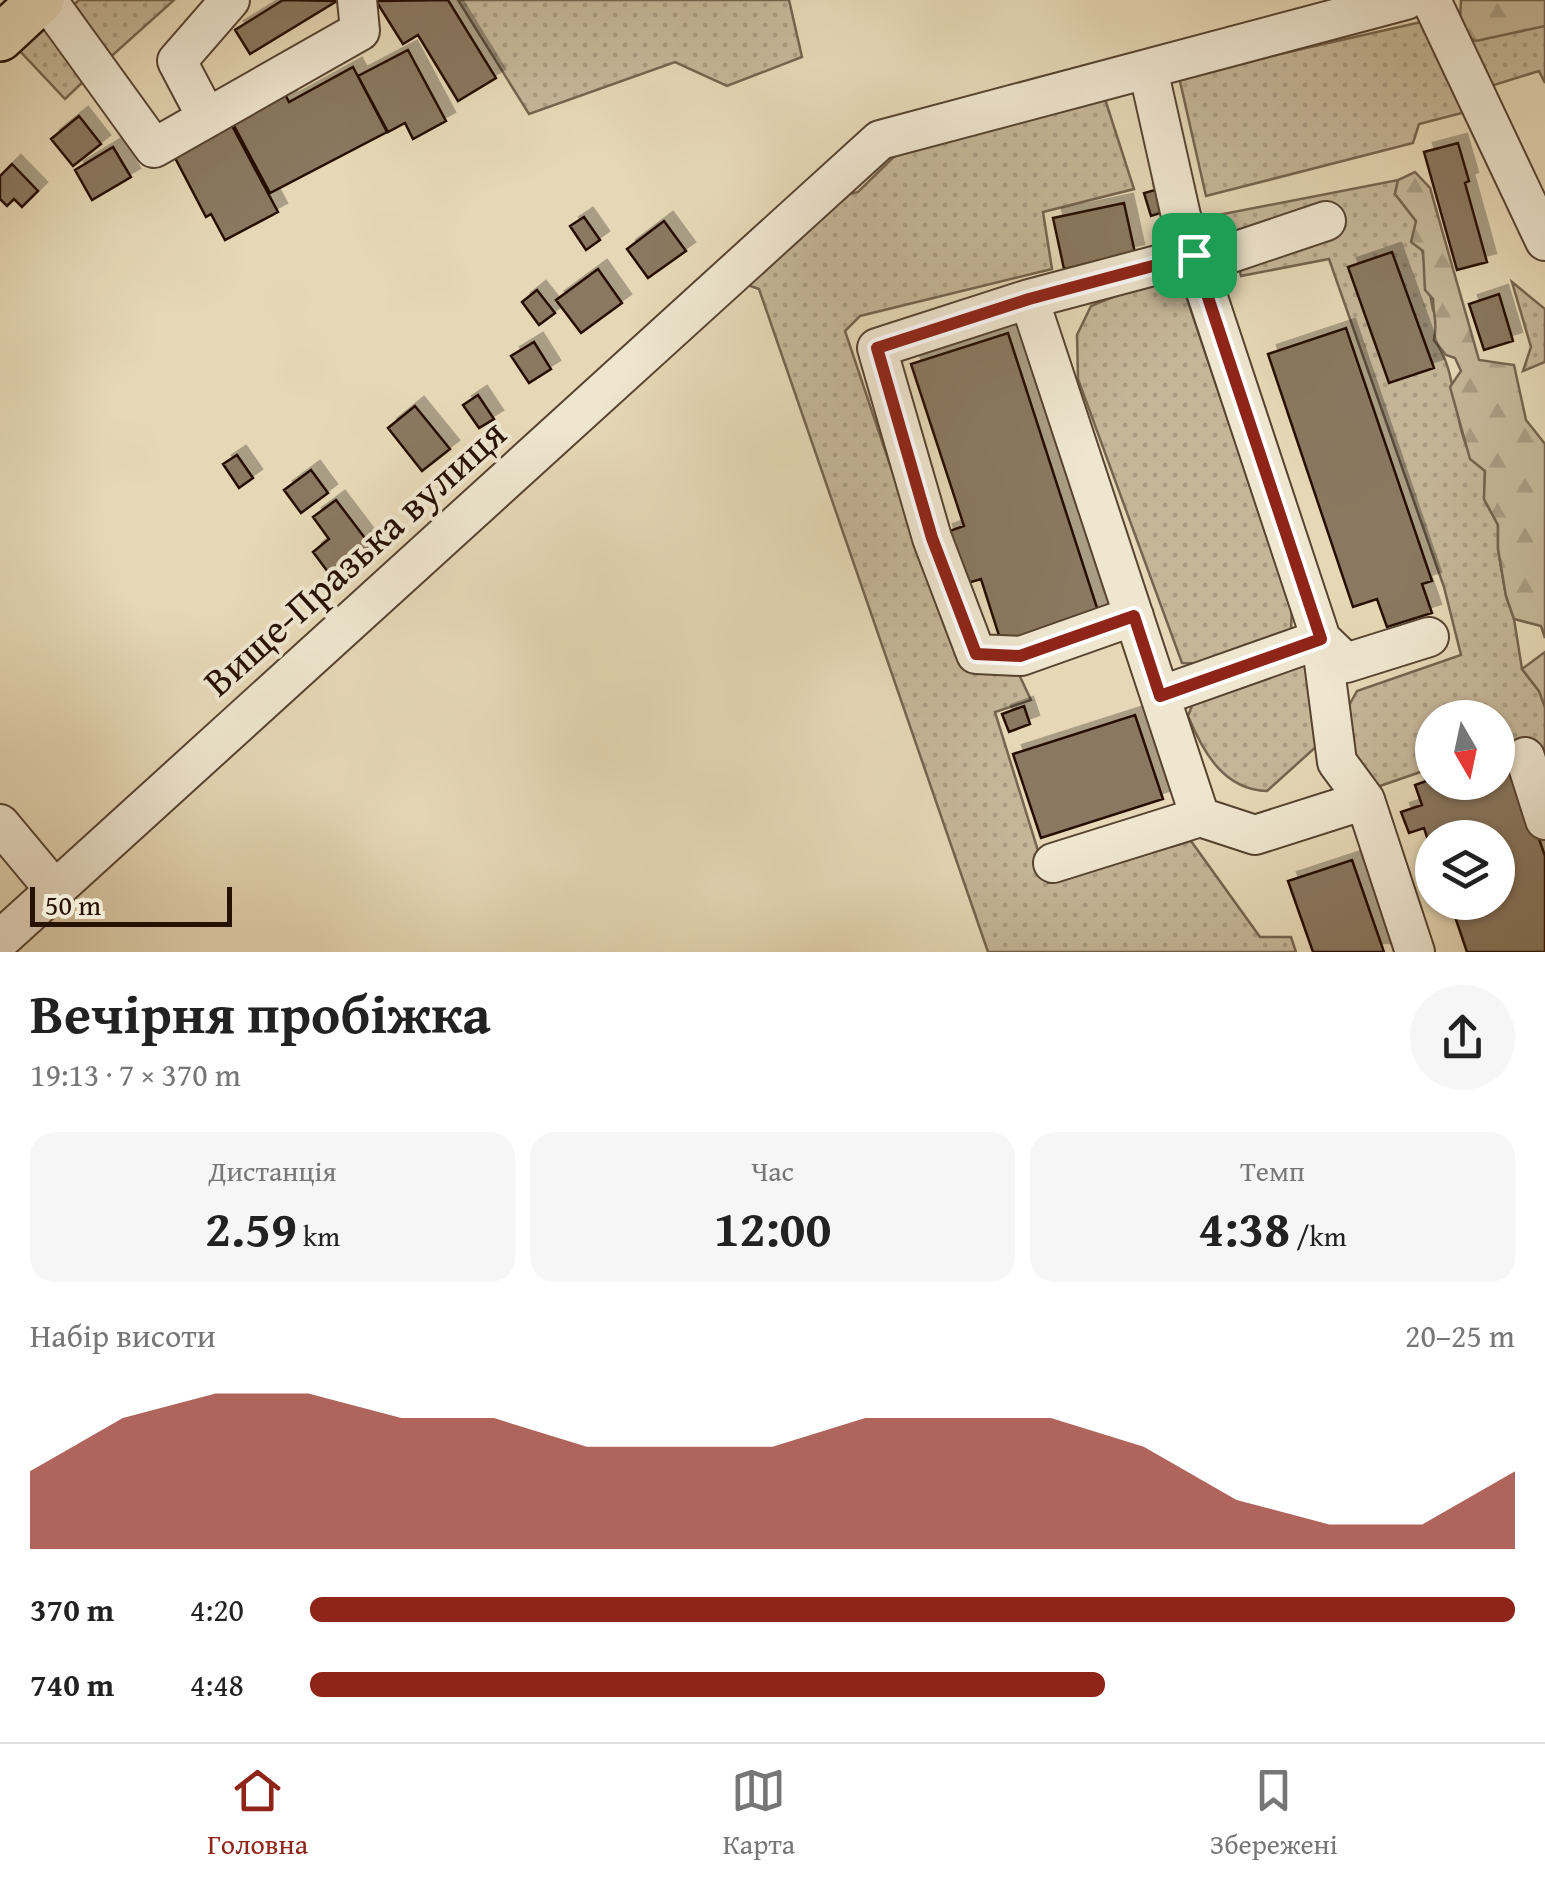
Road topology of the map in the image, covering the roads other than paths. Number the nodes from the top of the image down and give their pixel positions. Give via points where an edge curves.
1 (44, 0) edge
2 (230, 0) edge
3 (357, 0) edge
4 (1406, 0) edge
5 (1431, 0) edge
6 (0, 38) edge
7 (1148, 69) junction
8 (208, 118) junction
9 (1326, 221) dead end
10 (1545, 242) edge
11 (1194, 255) junction
12 (1029, 299) junction
13 (1134, 616) junction
14 (1428, 637) dead end
15 (1321, 639) junction
16 (1160, 696) junction
17 (1524, 757) dead end
18 (1366, 800) junction
19 (1200, 817) junction
20 (1545, 820) edge
21 (0, 824) edge
22 (1053, 863) dead end
23 (55, 890) junction
24 (0, 940) edge
25 (1415, 952) edge

1 - 6 main road
1 - 8 street via 154,148
2 - 8 street via 177,61
3 - 8 street via 360,31
4 - 7 street, Вище-Празька вулиця
5 - 10 street
7 - 11 street
7 - 23 street, Вище-Празька вулиця via 880,140
9 - 11 street via 1222,256
11 - 12 street
11 - 15 street
12 - 13 street
12 - 13 street via 877,348 932,538 976,654 1020,656
13 - 16 street
14 - 15 street via 1346,662
15 - 16 street
15 - 18 street via 1337,762
16 - 19 street
17 - 20 street
18 - 19 street via 1255,835
18 - 25 street
19 - 22 street
21 - 23 street
23 - 24 street, Вище-Празька вулиця

